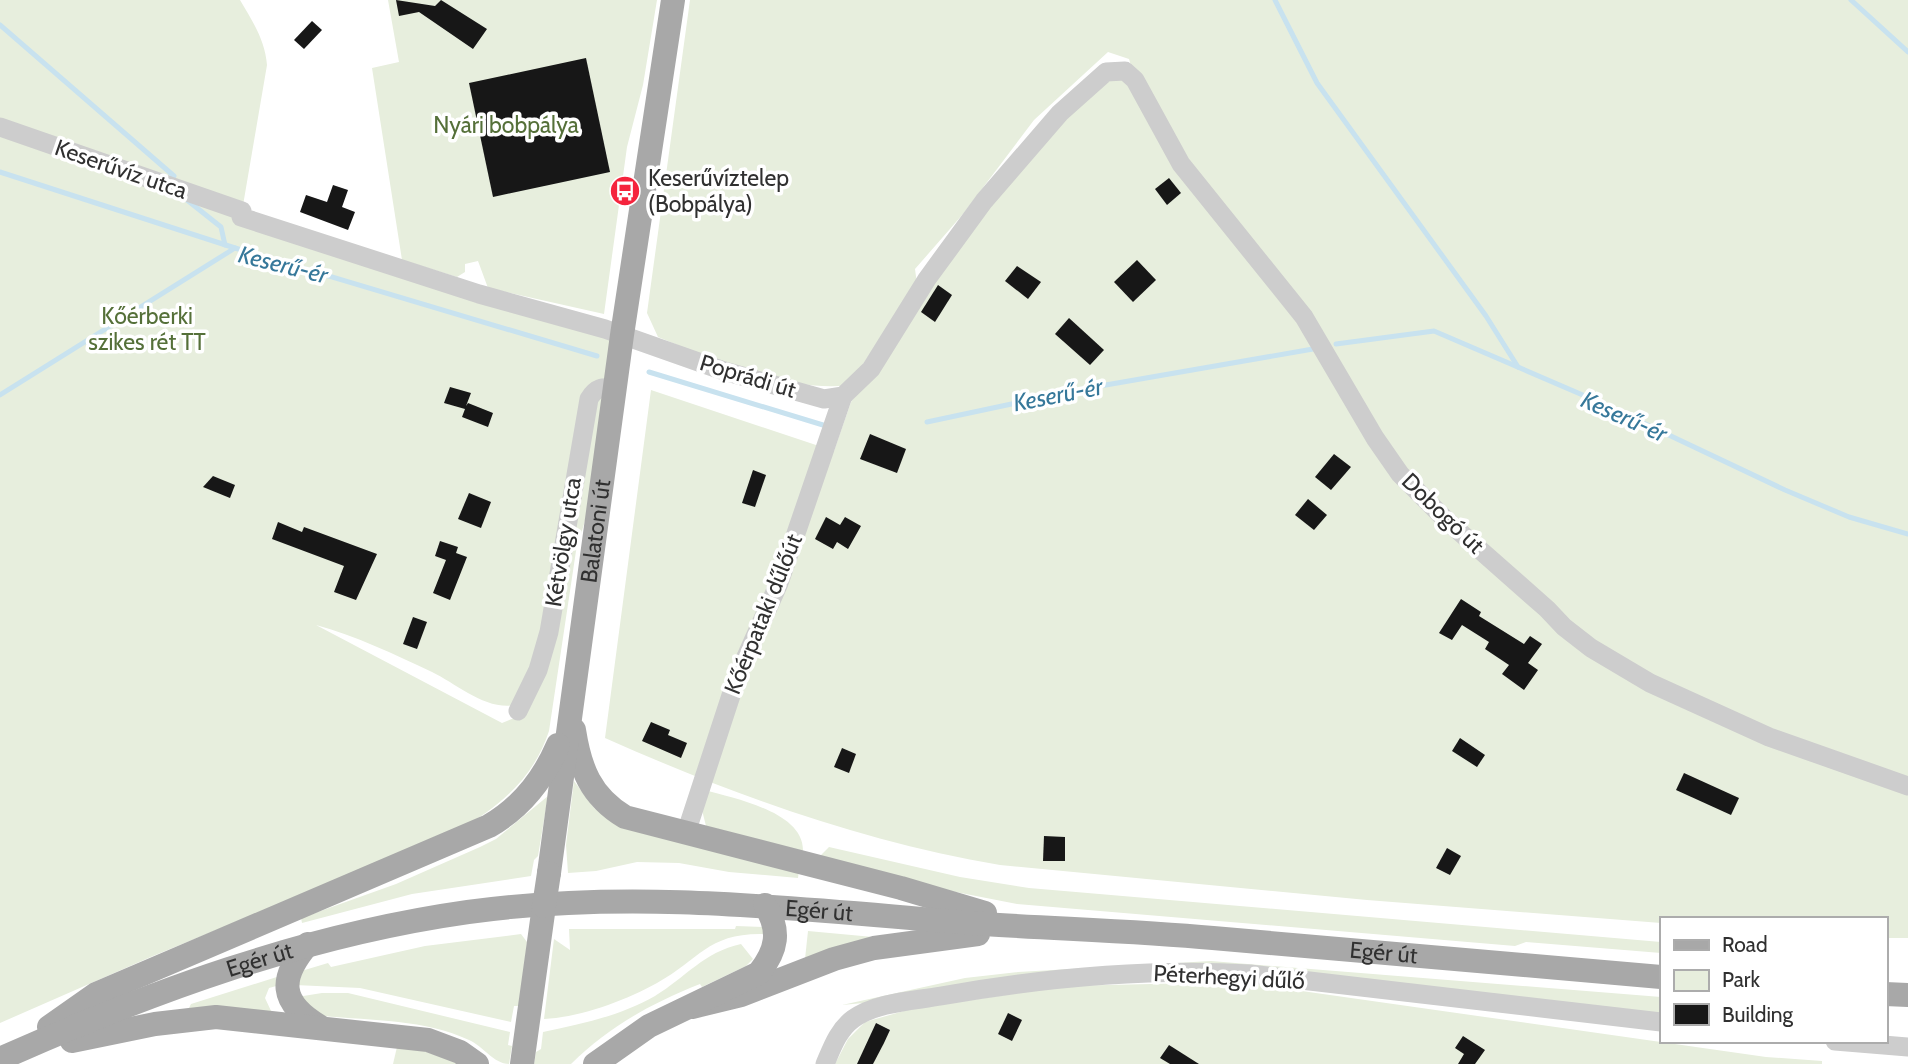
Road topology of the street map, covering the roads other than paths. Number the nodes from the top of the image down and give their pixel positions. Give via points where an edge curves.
1 (673, 0) edge
2 (0, 127) edge
3 (242, 211) joint
4 (622, 335) junction
5 (615, 388) junction
6 (843, 396) junction
7 (518, 711) dead end
8 (571, 712) junction
9 (1908, 786) edge
10 (687, 833) junction
11 (765, 905) junction
12 (1032, 927) junction
13 (308, 944) junction
14 (1660, 977) edge
15 (1887, 994) edge
16 (1908, 995) edge
17 (692, 1007) junction
18 (1660, 1022) edge
19 (320, 1026) junction
20 (1864, 1043) edge
21 (1908, 1046) edge
22 (523, 1055) edge
23 (5, 1056) edge
24 (604, 1060) edge
25 (477, 1064) edge
26 (825, 1064) edge

1 - 4 main road, Balatoni út
2 - 3 street, Keserűvíz utca
3 - 4 street, Poprádi út via 241,217
4 - 5 main road, Balatoni út
4 - 6 street, Poprádi út via 724,371 824,399
5 - 7 street, Kétvölgy utca via 602,387 589,399 549,632 538,670
5 - 8 main road, Balatoni út
6 - 9 street, Dobogó út via 871,369 926,279 984,201 1060,113 1106,72 1125,71 1135,80 1181,164 1304,317 1375,438 1401,474 1445,519 1591,648 1650,683 1769,737
6 - 10 street, Kőérpataki dűlőút via 779,583 737,677
8 - 10 main road via 587,780 602,801 625,817
8 - 22 main road, Balatoni út, bridge
8 - 23 main road via 543,778 501,819 418,859 96,994
10 - 12 main road
11 - 12 main road, Egér út
11 - 13 main road, Egér út via 641,900 526,905 434,917
11 - 17 main road via 777,930 769,959 759,973
12 - 14 main road, Egér út via 1213,937
12 - 17 main road via 874,948 803,969 741,995
13 - 19 main road via 292,963 288,993 298,1011
13 - 23 main road, Egér út via 172,988
15 - 16 main road
17 - 24 main road via 649,1026
18 - 26 street, Péterhegyi dűlő via 1250,974 1106,975 966,992 871,1011 846,1026
19 - 23 main road via 191,1018
19 - 25 main road via 428,1041 460,1052
20 - 21 street

